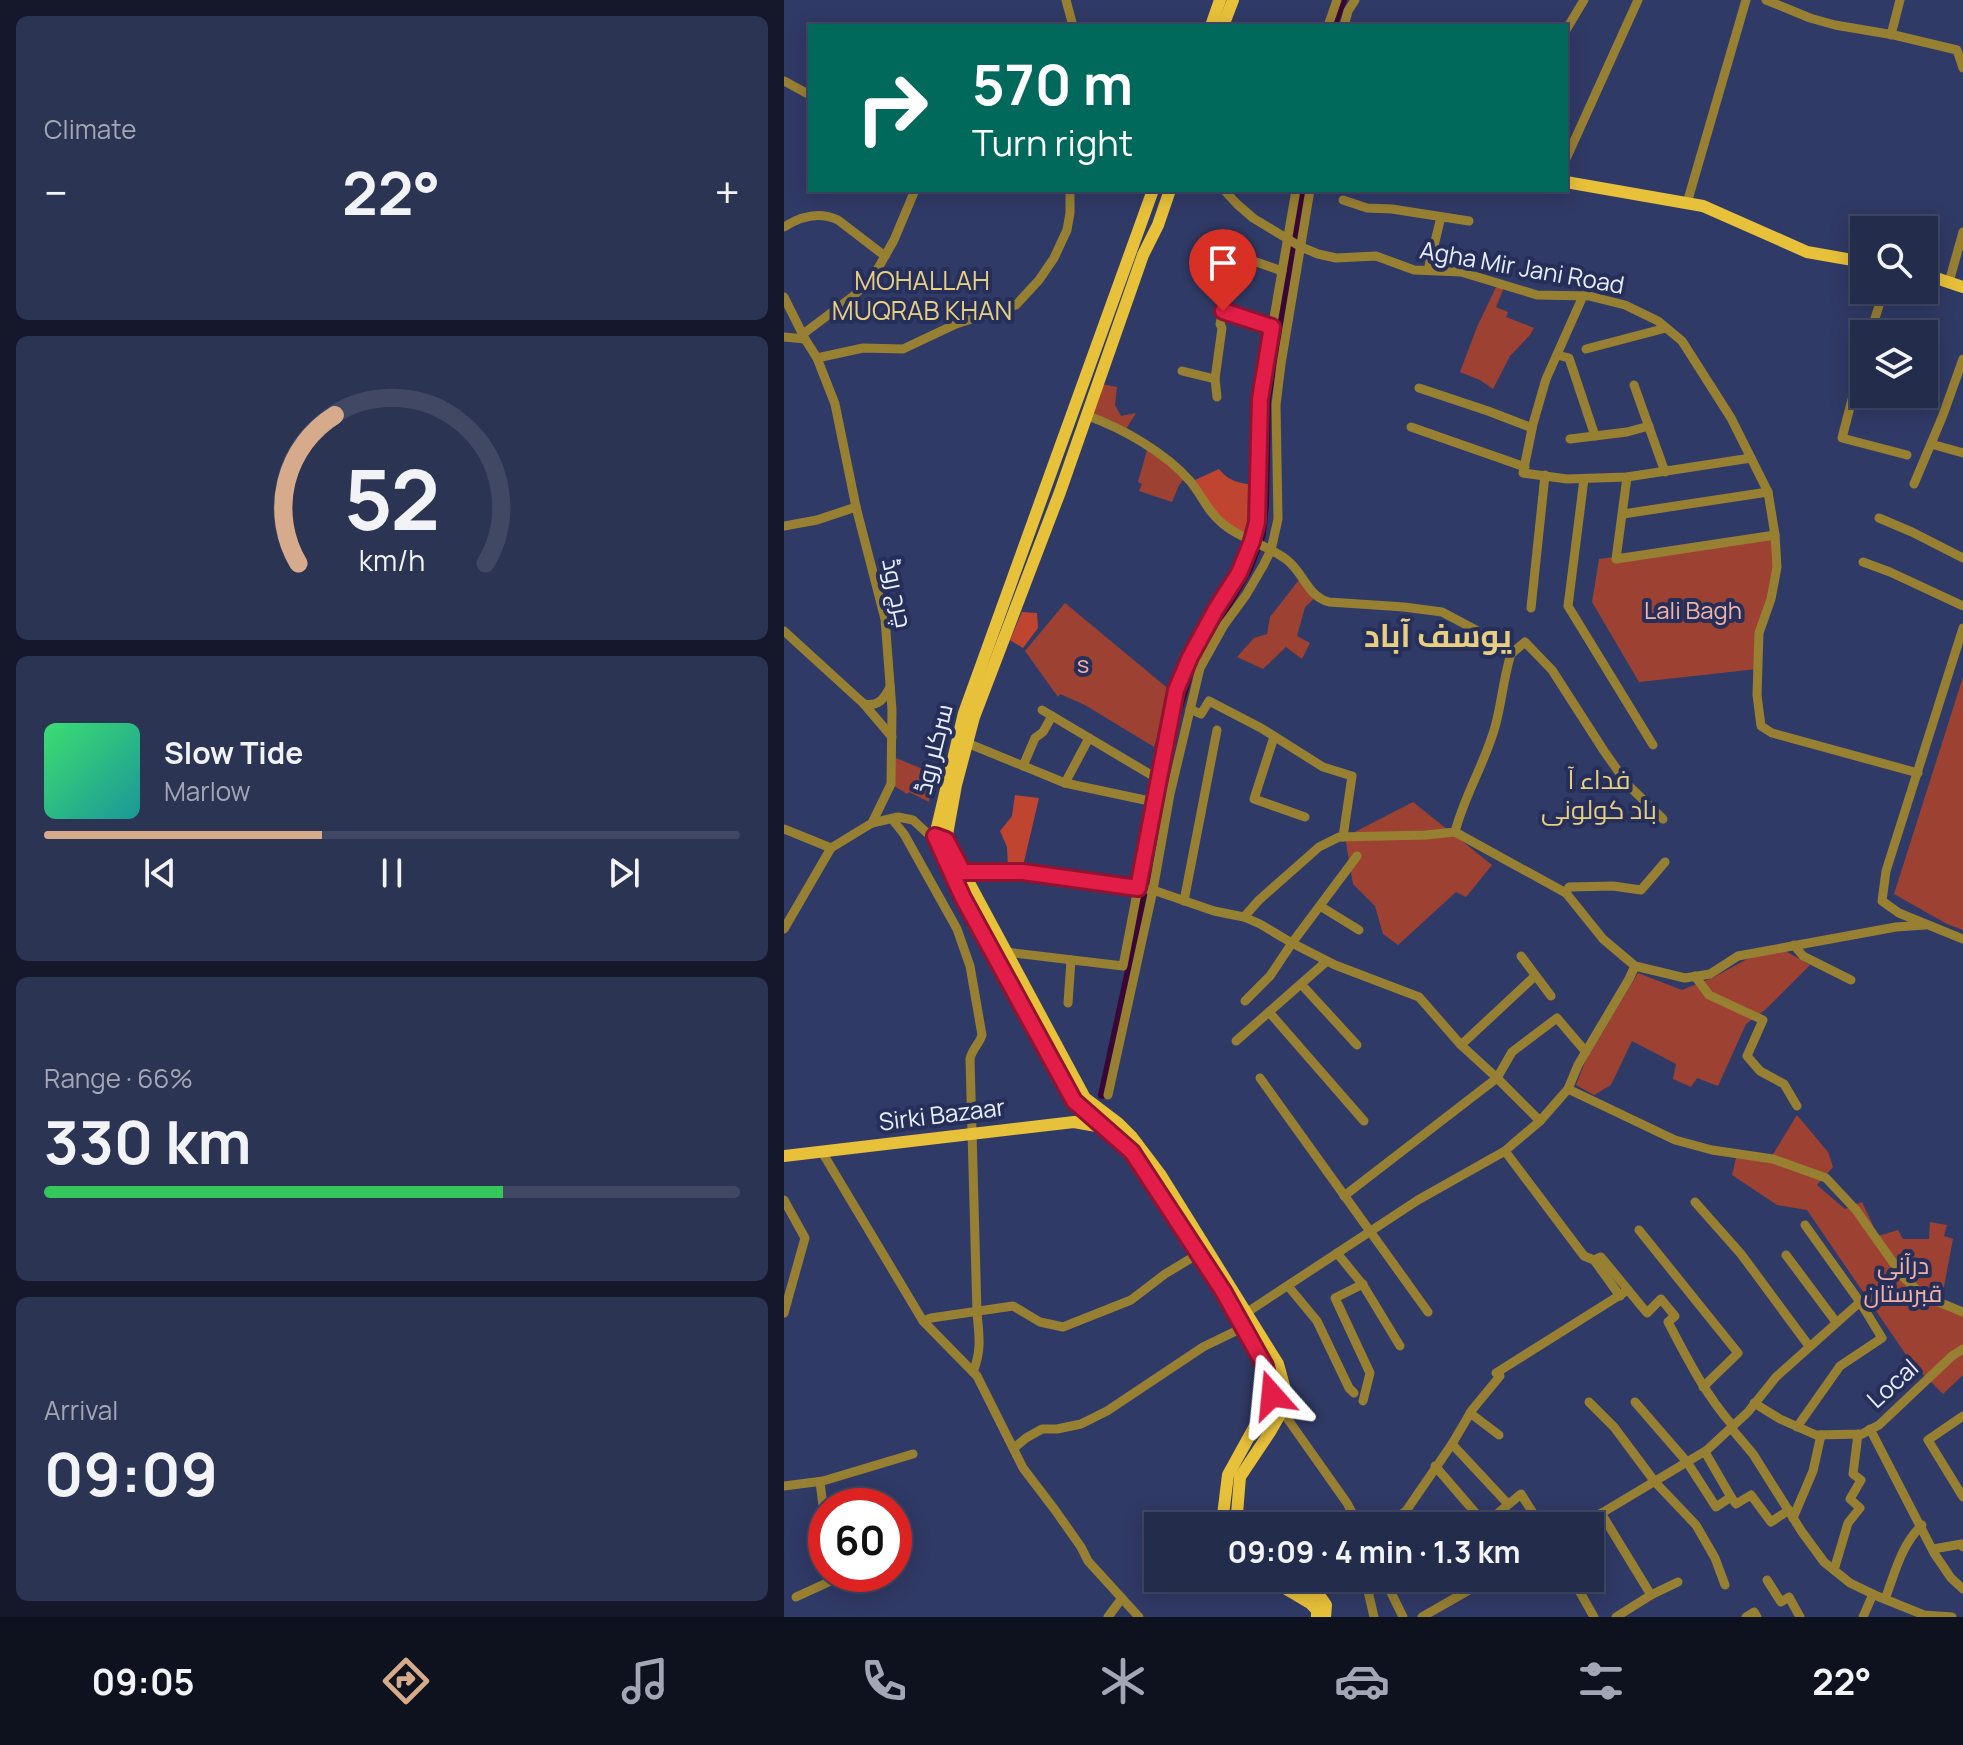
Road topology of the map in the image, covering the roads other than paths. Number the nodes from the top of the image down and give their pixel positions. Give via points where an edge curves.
1 (1066, 0) edge
2 (1220, 0) edge
3 (1233, 0) edge
4 (1337, 0) edge
5 (1355, 0) edge
6 (1584, 0) edge
7 (1638, 0) edge
8 (1746, 0) edge
9 (1766, 0) edge
10 (1900, 0) edge
11 (1072, 24) edge
12 (1212, 24) edge
13 (1224, 24) edge
14 (1329, 24) edge
15 (1345, 24) edge
16 (1568, 27) edge
17 (1891, 35) junction
18 (1960, 49) edge
19 (1963, 68) edge
20 (784, 81) edge
21 (808, 94) edge
22 (1568, 155) edge
23 (1568, 182) edge
24 (914, 192) edge
25 (1070, 192) edge
26 (1152, 192) edge
27 (1169, 192) edge
28 (1226, 192) edge
29 (1296, 192) edge
30 (1310, 192) edge
31 (1343, 200) dead end
32 (1687, 203) junction
33 (1441, 217) junction
34 (1469, 221) dead end
35 (784, 227) edge
36 (1963, 232) edge
37 (1288, 238) junction
38 (1208, 245) dead end
39 (1301, 247) junction
40 (885, 256) junction
41 (1850, 260) edge
42 (1428, 270) junction
43 (1282, 271) junction
44 (1938, 278) edge
45 (1949, 282) junction
46 (1963, 287) edge
47 (1583, 296) junction
48 (784, 297) edge
49 (1272, 327) junction
50 (1666, 328) junction
51 (804, 336) junction
52 (784, 337) edge
53 (1586, 349) dead end
54 (1557, 355) junction
55 (817, 358) junction
56 (1963, 359) edge
57 (1182, 371) dead end
58 (1215, 379) junction
59 (1634, 385) dead end
60 (1419, 388) dead end
61 (1217, 397) dead end
62 (1850, 408) edge
63 (1074, 411) junction
64 (1088, 416) junction
65 (1649, 426) junction
66 (1411, 427) dead end
67 (1532, 428) junction
68 (1595, 436) junction
69 (1570, 439) dead end
70 (1931, 444) junction
71 (1963, 453) edge
72 (1907, 455) dead end
73 (1751, 458) junction
74 (1525, 467) junction
75 (1665, 472) junction
76 (1545, 475) junction
77 (1627, 477) junction
78 (1584, 479) junction
79 (1914, 484) dead end
80 (1768, 492) junction
81 (856, 507) junction
82 (1623, 514) junction
83 (1879, 518) dead end
84 (784, 526) edge
85 (1775, 535) junction
86 (1252, 541) junction
87 (1271, 550) junction
88 (1963, 558) edge
89 (1863, 562) dead end
90 (1963, 606) edge
91 (1531, 608) dead end
92 (1963, 628) edge
93 (784, 631) edge
94 (1511, 654) junction
95 (890, 687) junction
96 (864, 704) junction
97 (1190, 709) junction
98 (1042, 710) dead end
99 (1052, 716) junction
100 (1217, 730) dead end
101 (892, 737) junction
102 (1274, 737) junction
103 (1089, 738) junction
104 (967, 743) junction
105 (1653, 745) dead end
106 (1023, 766) junction
107 (1918, 773) junction
108 (1158, 779) junction
109 (1065, 783) junction
110 (1154, 802) junction
111 (1305, 817) dead end
112 (892, 819) junction
113 (1663, 819) dead end
114 (872, 823) junction
115 (784, 829) edge
116 (1455, 832) junction
117 (1343, 837) junction
118 (941, 838) junction
119 (831, 848) junction
120 (1357, 856) dead end
121 (1665, 862) dead end
122 (963, 872) junction
123 (1138, 888) junction
124 (1153, 890) junction
125 (1566, 893) junction
126 (1184, 901) junction
127 (1320, 906) junction
128 (1244, 917) junction
129 (1925, 925) junction
130 (784, 929) edge
131 (1359, 930) dead end
132 (1963, 939) edge
133 (1292, 943) junction
134 (1794, 945) junction
135 (1006, 952) junction
136 (1521, 956) dead end
137 (1071, 960) junction
138 (1327, 961) junction
139 (1635, 966) junction
140 (1535, 976) junction
141 (1695, 976) junction
142 (1851, 980) dead end
143 (1301, 984) junction
144 (1551, 996) dead end
145 (1245, 1001) dead end
146 (1068, 1003) dead end
147 (1269, 1012) junction
148 (1236, 1041) dead end
149 (1357, 1045) dead end
150 (1461, 1045) junction
151 (1586, 1052) junction
152 (1260, 1078) dead end
153 (1497, 1078) junction
154 (1568, 1089) junction
155 (1108, 1095) dead end
156 (1082, 1102) junction
157 (1797, 1106) dead end
158 (1364, 1121) dead end
159 (1540, 1121) junction
160 (1107, 1122) junction
161 (971, 1134) junction
162 (1505, 1151) junction
163 (822, 1152) junction
164 (784, 1156) edge
165 (1154, 1177) junction
166 (1344, 1196) junction
167 (784, 1200) edge
168 (1695, 1202) dead end
169 (788, 1216) edge
170 (1805, 1225) dead end
171 (1639, 1230) dead end
172 (1370, 1232) junction
173 (1337, 1253) junction
174 (1198, 1254) junction
175 (1786, 1255) dead end
176 (1363, 1284) junction
177 (1288, 1286) junction
178 (1624, 1293) junction
179 (1860, 1302) junction
180 (1428, 1312) dead end
181 (1963, 1312) edge
182 (784, 1313) edge
183 (977, 1313) junction
184 (1246, 1313) junction
185 (923, 1321) junction
186 (1836, 1322) junction
187 (1242, 1328) junction
188 (1400, 1346) dead end
189 (1809, 1346) junction
190 (1963, 1349) edge
191 (973, 1372) junction
192 (1703, 1387) junction
193 (1354, 1393) dead end
194 (1363, 1401) dead end
195 (1589, 1402) dead end
196 (1635, 1402) dead end
197 (1754, 1403) junction
198 (1282, 1411) junction
199 (1470, 1413) junction
200 (1963, 1416) edge
201 (1732, 1427) junction
202 (1797, 1427) junction
203 (1870, 1429) junction
204 (1858, 1434) junction
205 (1499, 1435) dead end
206 (1821, 1435) junction
207 (1452, 1444) junction
208 (1014, 1448) junction
209 (1705, 1452) junction
210 (913, 1454) dead end
211 (1687, 1462) junction
212 (1435, 1466) junction
213 (1234, 1476) junction
214 (820, 1482) junction
215 (1655, 1482) junction
216 (784, 1486) edge
217 (821, 1488) edge
218 (1731, 1497) junction
219 (1963, 1497) edge
220 (1508, 1504) junction
221 (1224, 1512) edge
222 (1235, 1512) edge
223 (1351, 1512) edge
224 (1404, 1512) edge
225 (1475, 1512) edge
226 (1498, 1512) edge
227 (1532, 1512) edge
228 (1603, 1512) edge
229 (1791, 1514) junction
230 (1604, 1518) edge
231 (1922, 1525) junction
232 (1963, 1547) edge
233 (1933, 1549) junction
234 (1834, 1570) junction
235 (1767, 1580) dead end
236 (1678, 1582) dead end
237 (1725, 1585) dead end
238 (1963, 1589) edge
239 (808, 1591) edge
240 (1292, 1592) edge
241 (1314, 1592) edge
242 (1320, 1592) edge
243 (1368, 1592) edge
244 (1391, 1592) edge
245 (1466, 1592) edge
246 (1580, 1592) edge
247 (1873, 1594) junction
248 (1319, 1595) junction
249 (1651, 1595) junction
250 (796, 1597) dead end
251 (1122, 1598) junction
252 (1885, 1599) junction
253 (1108, 1617) edge
254 (1139, 1617) edge
255 (1317, 1617) edge
256 (1325, 1617) edge
257 (1374, 1617) edge
258 (1403, 1617) edge
259 (1422, 1617) edge
260 (1594, 1617) edge
261 (1616, 1617) edge
262 (1746, 1617) edge
263 (1757, 1617) edge
264 (1800, 1617) edge
265 (1863, 1617) edge
266 (1952, 1617) edge

1 - 11 street
2 - 12 main road
3 - 13 main road
4 - 14 street
5 - 15 street
6 - 16 street
7 - 22 street
8 - 32 street
9 - 17 street via 1835,25
10 - 17 street
17 - 18 street
18 - 19 street
20 - 21 street
23 - 32 main road
24 - 40 street
25 - 55 street via 1067,230 1054,258 1016,305 903,349 863,348
26 - 63 main road, سرکلر روڈ
27 - 64 main road
28 - 37 street via 1253,218
29 - 37 street
30 - 39 street
31 - 33 street
32 - 41 main road via 1807,252
33 - 34 street
33 - 42 street
35 - 40 street via 820,214
36 - 45 street
37 - 39 street, Agha Mir Jani Road
37 - 43 street
38 - 43 street
39 - 42 street, Agha Mir Jani Road via 1336,258 1376,256
39 - 87 street via 1276,401 1278,519
40 - 51 street via 872,279
42 - 47 street, Agha Mir Jani Road via 1461,272 1537,295
43 - 49 street
44 - 45 main road
45 - 46 main road
47 - 50 street, Agha Mir Jani Road via 1625,305
47 - 54 street
48 - 51 street, چرچ روڈ
49 - 58 street via 1223,311
49 - 86 street via 1260,399 1258,511
50 - 53 street
50 - 73 street, Agha Mir Jani Road via 1689,351
51 - 52 street
51 - 55 street, چرچ روڈ
54 - 67 street
54 - 68 street via 1569,358
55 - 81 street, چرچ روڈ via 835,404
56 - 70 street
57 - 58 street
58 - 61 street
59 - 65 street
60 - 67 street
62 - 72 street via 1842,438
63 - 64 main road
63 - 118 main road, سرکلر روڈ via 964,713
64 - 86 street via 1152,450 1186,477 1210,512
64 - 104 main road
65 - 68 street
65 - 75 street
66 - 74 street
67 - 74 street
68 - 69 street
70 - 71 street
70 - 79 street
73 - 75 street
73 - 80 street, Agha Mir Jani Road
74 - 76 street via 1523,473
75 - 77 street
76 - 78 street
76 - 91 street
77 - 78 street
77 - 82 street
78 - 105 street via 1568,606
80 - 82 street
80 - 85 street, Agha Mir Jani Road
81 - 84 street
81 - 95 street, چرچ روڈ via 885,619
82 - 85 street via 1616,559
83 - 88 street
85 - 107 street, Agha Mir Jani Road via 1777,567 1759,633 1761,726
86 - 87 street
86 - 108 street via 1176,690
87 - 94 street via 1288,561 1320,599 1442,612
87 - 97 street via 1200,668
89 - 90 street
92 - 107 street
93 - 96 street
94 - 113 street via 1525,642 1552,670 1628,785
94 - 116 street via 1495,728
95 - 96 street via 878,703
95 - 101 street, چرچ روڈ
96 - 101 street
97 - 102 street via 1201,714 1209,701
97 - 124 street
98 - 99 street
99 - 103 street
99 - 106 street
100 - 126 street
101 - 114 street, چرچ روڈ via 891,784
102 - 111 street via 1254,799
102 - 117 street via 1323,767 1352,776
103 - 108 street
103 - 109 street
104 - 106 street
104 - 118 main road
106 - 109 street
107 - 129 street via 1886,871 1882,901
108 - 110 street
109 - 110 street
110 - 123 street
112 - 114 street
112 - 118 street via 913,820
112 - 161 street via 957,929 970,966 982,1035 970,1059
114 - 119 street
115 - 119 street
116 - 117 street
116 - 125 street
117 - 128 street via 1319,847
118 - 122 main road
118 - 156 main road via 969,910 1074,1101
119 - 130 street
120 - 127 street
121 - 125 street via 1641,890 1569,887
122 - 123 street via 1023,872
122 - 135 main road
123 - 124 street
123 - 137 street via 1123,966
124 - 126 street
124 - 155 street
125 - 139 street via 1603,939
126 - 128 street
127 - 131 street
127 - 133 street
128 - 133 street
129 - 132 street
129 - 134 street
133 - 138 street
133 - 145 street
134 - 141 street via 1738,956 1710,974
134 - 142 street via 1803,956
135 - 137 street
135 - 156 main road
136 - 140 street
137 - 146 street
138 - 143 street
138 - 150 street via 1419,997
139 - 141 street
139 - 151 street
140 - 144 street
140 - 150 street
141 - 157 street via 1709,995 1763,1020 1747,1056 1760,1071 1784,1084
143 - 147 street
143 - 149 street
147 - 148 street
147 - 158 street
150 - 153 street
151 - 153 street via 1557,1018 1512,1052
151 - 154 street
152 - 166 street
153 - 159 street
153 - 166 street
154 - 159 street
154 - 181 street via 1675,1140 1773,1159 1826,1178 1904,1278 1924,1296
156 - 160 main road
159 - 162 street
160 - 161 main road, Sirki Bazaar
160 - 165 main road
161 - 163 main road, Sirki Bazaar
161 - 183 street
162 - 172 street
162 - 178 street via 1584,1256 1601,1257
163 - 164 main road, Sirki Bazaar
163 - 185 street
165 - 174 main road
165 - 184 main road
166 - 172 street
167 - 169 street
168 - 189 street
169 - 182 street via 805,1238
170 - 179 street
171 - 192 street via 1738,1353
172 - 173 street
172 - 180 street
173 - 176 street
173 - 177 street
174 - 183 street via 1131,1300 1063,1327 1040,1322 1013,1306
174 - 187 main road
175 - 186 street
176 - 188 street
176 - 194 street via 1335,1298 1370,1373
177 - 184 street
177 - 193 street via 1317,1321
178 - 192 street via 1647,1313 1661,1299 1675,1316 1668,1322
178 - 199 street via 1496,1373 1500,1376
179 - 186 street
179 - 202 street via 1882,1338 1840,1366
183 - 185 street
183 - 191 street via 979,1356
184 - 198 main road via 1278,1364 1286,1393
185 - 191 street
186 - 189 street
187 - 208 street via 1097,1416 1081,1424 1042,1429
187 - 213 main road via 1265,1366 1272,1395
189 - 197 street
190 - 203 street, Local
191 - 208 street
192 - 201 street
195 - 215 street
196 - 211 street
197 - 201 street
197 - 202 street, Local
198 - 213 main road
198 - 223 street
199 - 205 street
199 - 207 street
200 - 219 street via 1928,1440
201 - 209 street
201 - 229 street
202 - 206 street, Local
203 - 204 street, Local
203 - 231 street
204 - 206 street, Local
204 - 234 street via 1853,1474 1861,1480 1850,1499 1860,1508 1848,1523
206 - 229 street via 1813,1471
207 - 212 street
207 - 220 street
208 - 251 street via 1088,1561
209 - 211 street
209 - 218 street
210 - 214 street
211 - 215 street
211 - 218 street via 1716,1507
212 - 224 street
212 - 225 street
213 - 221 main road
213 - 222 main road
214 - 216 street
214 - 217 street
215 - 228 street
215 - 237 street via 1696,1525
218 - 229 street via 1736,1504 1751,1495 1771,1522
220 - 226 street
220 - 227 street via 1521,1494
229 - 234 street
230 - 249 street
231 - 233 street
231 - 252 street via 1902,1552
232 - 233 street
233 - 238 street
234 - 247 street
235 - 264 street via 1781,1602 1789,1597
236 - 249 street
239 - 250 street
240 - 255 main road via 1310,1603
241 - 248 main road
242 - 248 street
243 - 257 street
244 - 258 street
245 - 259 street
246 - 260 street
247 - 252 street
247 - 265 street
248 - 256 main road via 1326,1605
249 - 261 street
251 - 253 street
251 - 254 street
252 - 266 street via 1924,1615
262 - 263 street via 1754,1612

